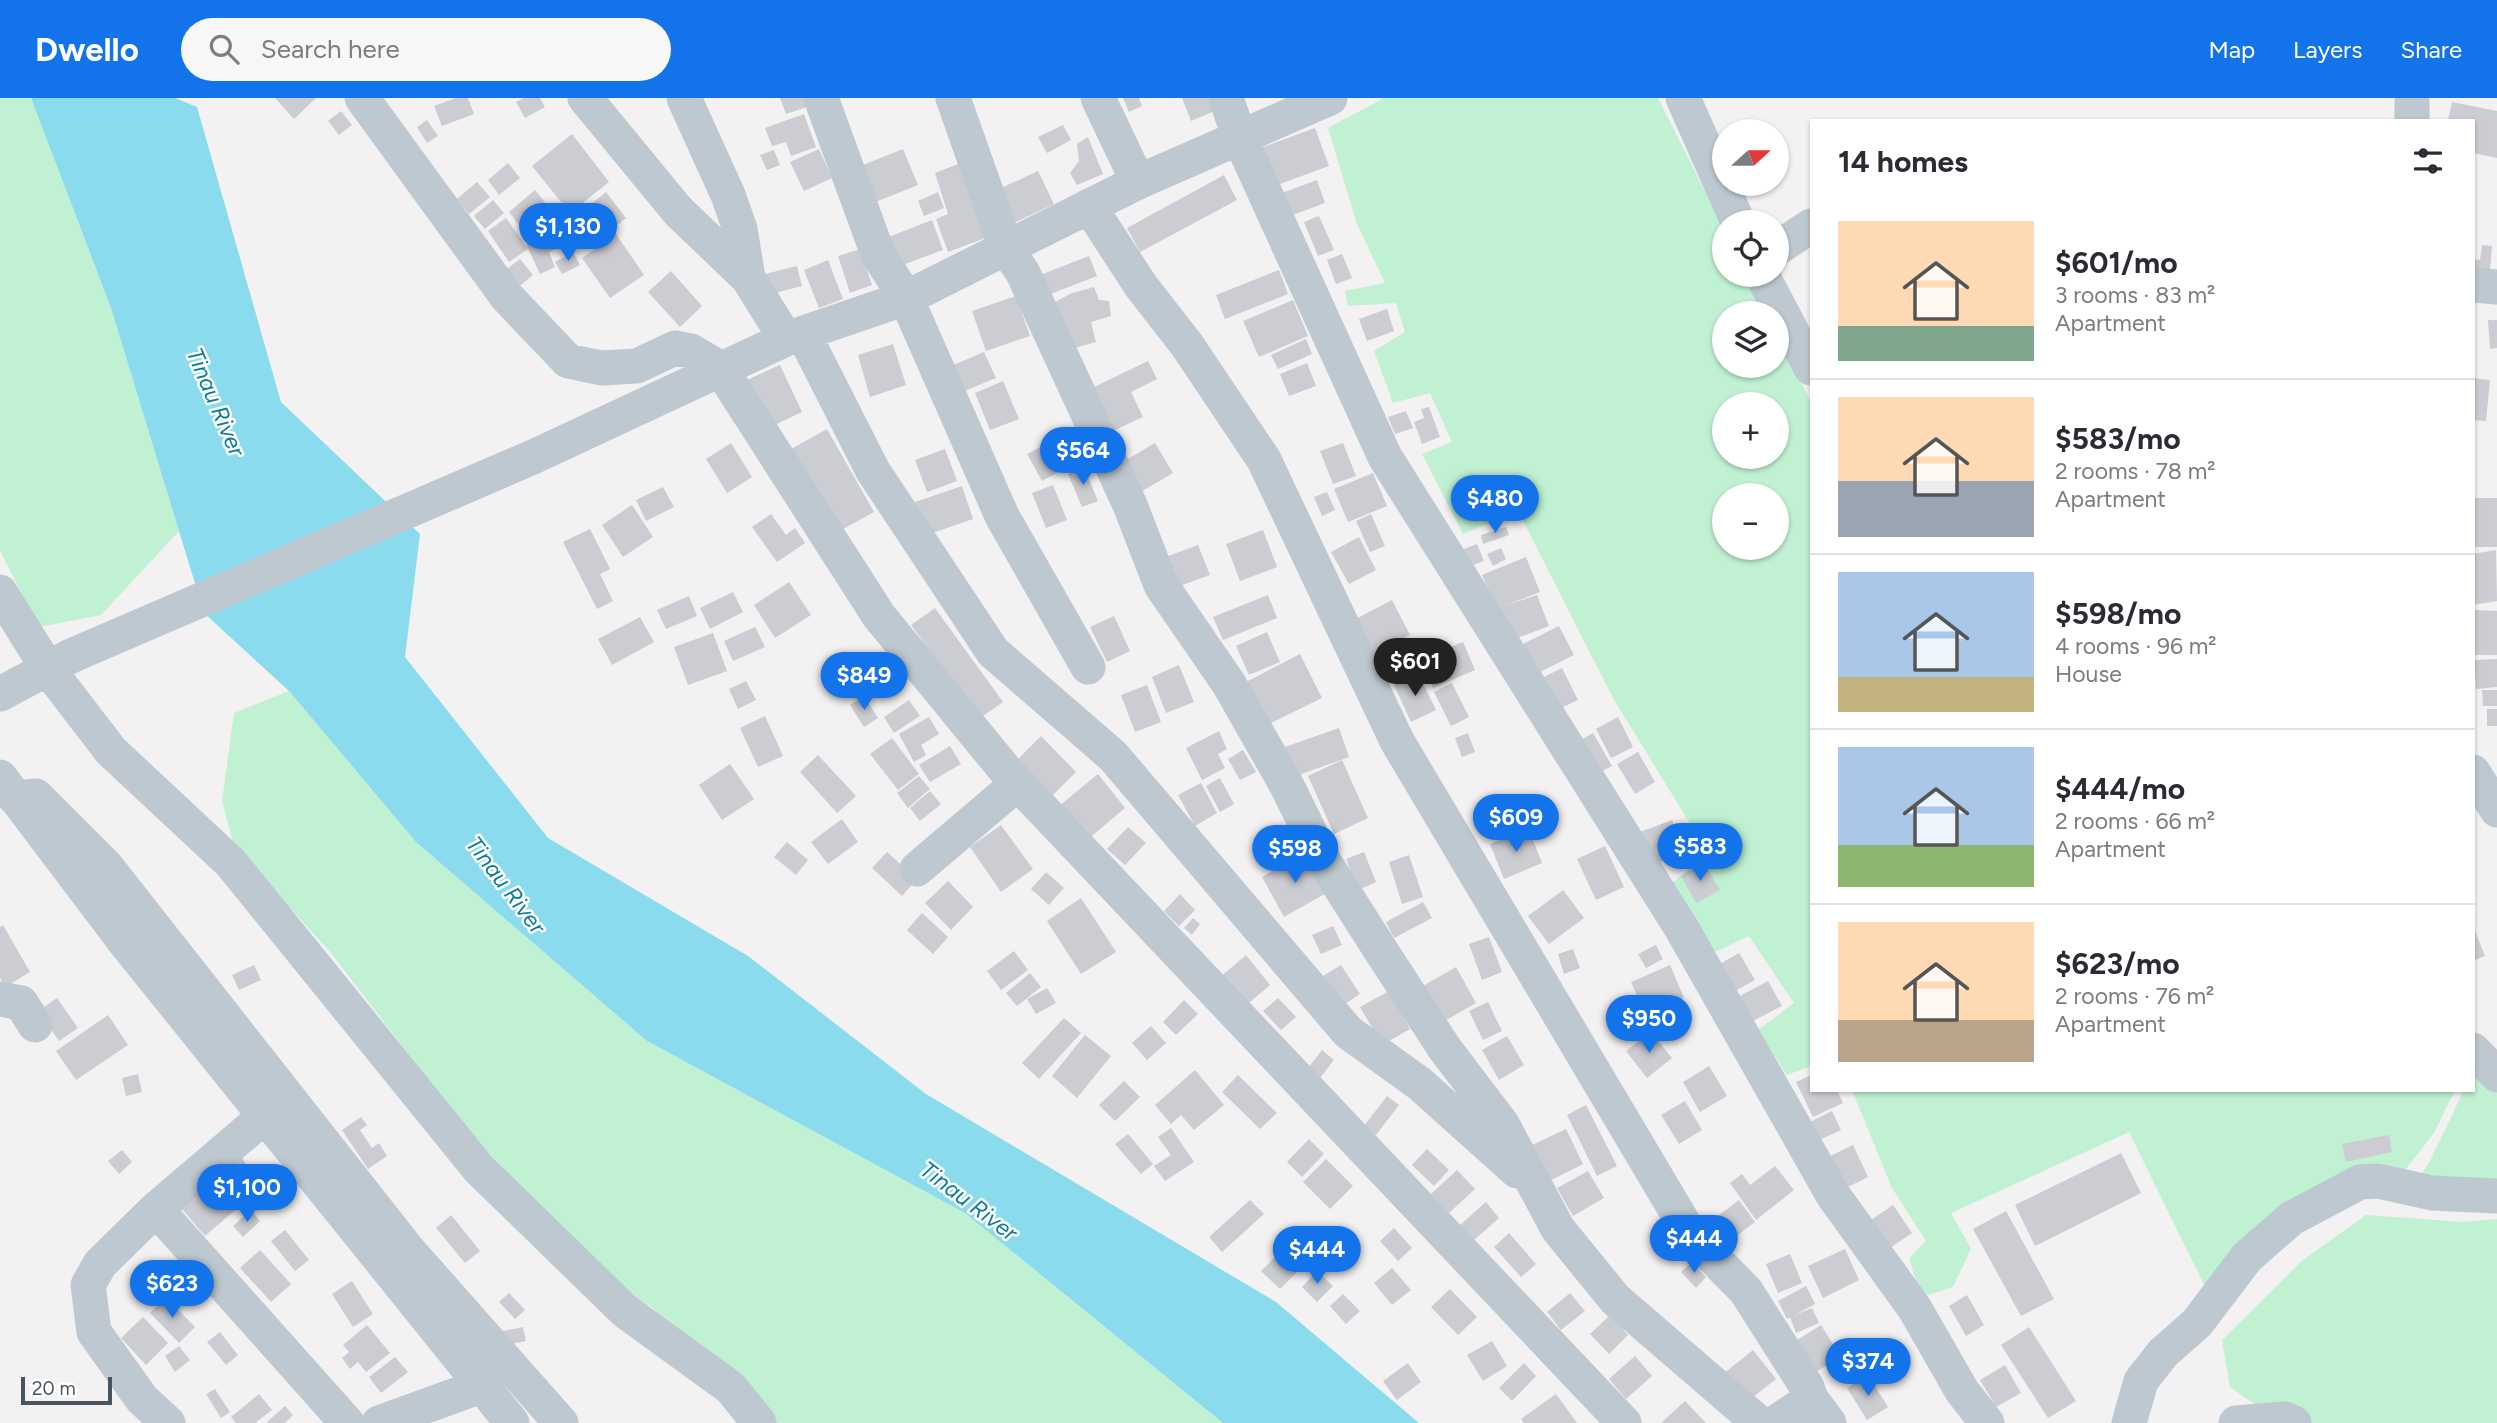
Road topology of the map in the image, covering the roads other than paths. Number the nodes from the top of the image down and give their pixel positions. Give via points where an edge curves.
1 (362, 98) edge
2 (585, 98) edge
3 (684, 98) edge
4 (821, 98) edge
5 (953, 98) edge
6 (1098, 98) edge
7 (1226, 98) edge
8 (1330, 98) edge
9 (1683, 98) edge
10 (2412, 98) edge
11 (2412, 119) edge
12 (1238, 136) junction
13 (1138, 182) junction
14 (1089, 206) junction
15 (1733, 210) edge
16 (1810, 227) edge
17 (1789, 240) edge
18 (1006, 248) junction
19 (748, 278) junction
20 (2475, 285) edge
21 (1768, 287) edge
22 (2497, 287) edge
23 (906, 298) junction
24 (795, 337) junction
25 (1810, 366) edge
26 (720, 368) junction
27 (0, 592) edge
28 (60, 663) junction
29 (1088, 667) dead end
30 (0, 694) edge
31 (2475, 775) edge
32 (1017, 783) junction
33 (8, 788) edge
34 (2497, 810) edge
35 (917, 869) dead end
36 (0, 999) edge
37 (35, 1025) dead end
38 (2475, 1052) edge
39 (2497, 1075) edge
40 (265, 1116) junction
41 (1538, 1190) junction
42 (2497, 1196) edge
43 (156, 1209) junction
44 (481, 1387) junction
45 (1820, 1411) edge
46 (168, 1423) edge
47 (347, 1423) edge
48 (379, 1423) edge
49 (512, 1423) edge
50 (561, 1423) edge
51 (759, 1423) edge
52 (1624, 1423) edge
53 (1759, 1423) edge
54 (1775, 1423) edge
55 (1987, 1423) edge
56 (2129, 1423) edge
57 (2236, 1423) edge
58 (2294, 1423) edge

1 - 26 street via 507,296 568,361 601,368 637,366 675,348 691,351
2 - 19 street via 678,211
3 - 19 street via 728,195 740,229
4 - 23 street via 878,254
5 - 18 street
6 - 13 street
7 - 12 street
8 - 12 street
9 - 15 street
10 - 11 street
12 - 13 street
12 - 55 street via 1385,457 1682,929 1833,1195 1915,1309 1962,1391
13 - 14 street
14 - 18 street
14 - 45 street via 1264,460 1397,741 1690,1234 1746,1292
16 - 17 street
18 - 23 street
18 - 41 street via 1023,273 1125,494 1161,585 1229,684 1325,863 1445,1049 1502,1124
19 - 24 street
20 - 22 street
21 - 25 street
23 - 24 street
23 - 29 street via 1002,516
24 - 26 street
24 - 41 street via 873,471 993,652 1113,756 1348,1032 1420,1084
26 - 28 street via 533,457
26 - 32 street via 879,616
27 - 28 street
28 - 30 street
28 - 51 street via 111,751 231,863 480,1168 625,1311 731,1388
31 - 34 street
32 - 35 street
32 - 52 street
33 - 40 street
33 - 50 street via 36,796 106,866 408,1250
36 - 37 street via 21,1003
38 - 39 street
40 - 43 street
40 - 44 street
41 - 53 street via 1558,1229 1615,1299
42 - 56 street via 2432,1193 2378,1181 2360,1182 2292,1218 2247,1257 2197,1323 2162,1353 2141,1381
43 - 46 street via 100,1264 88,1285 94,1332 142,1399
43 - 47 street
44 - 48 street
44 - 49 street
45 - 54 street
57 - 58 street via 2285,1419

